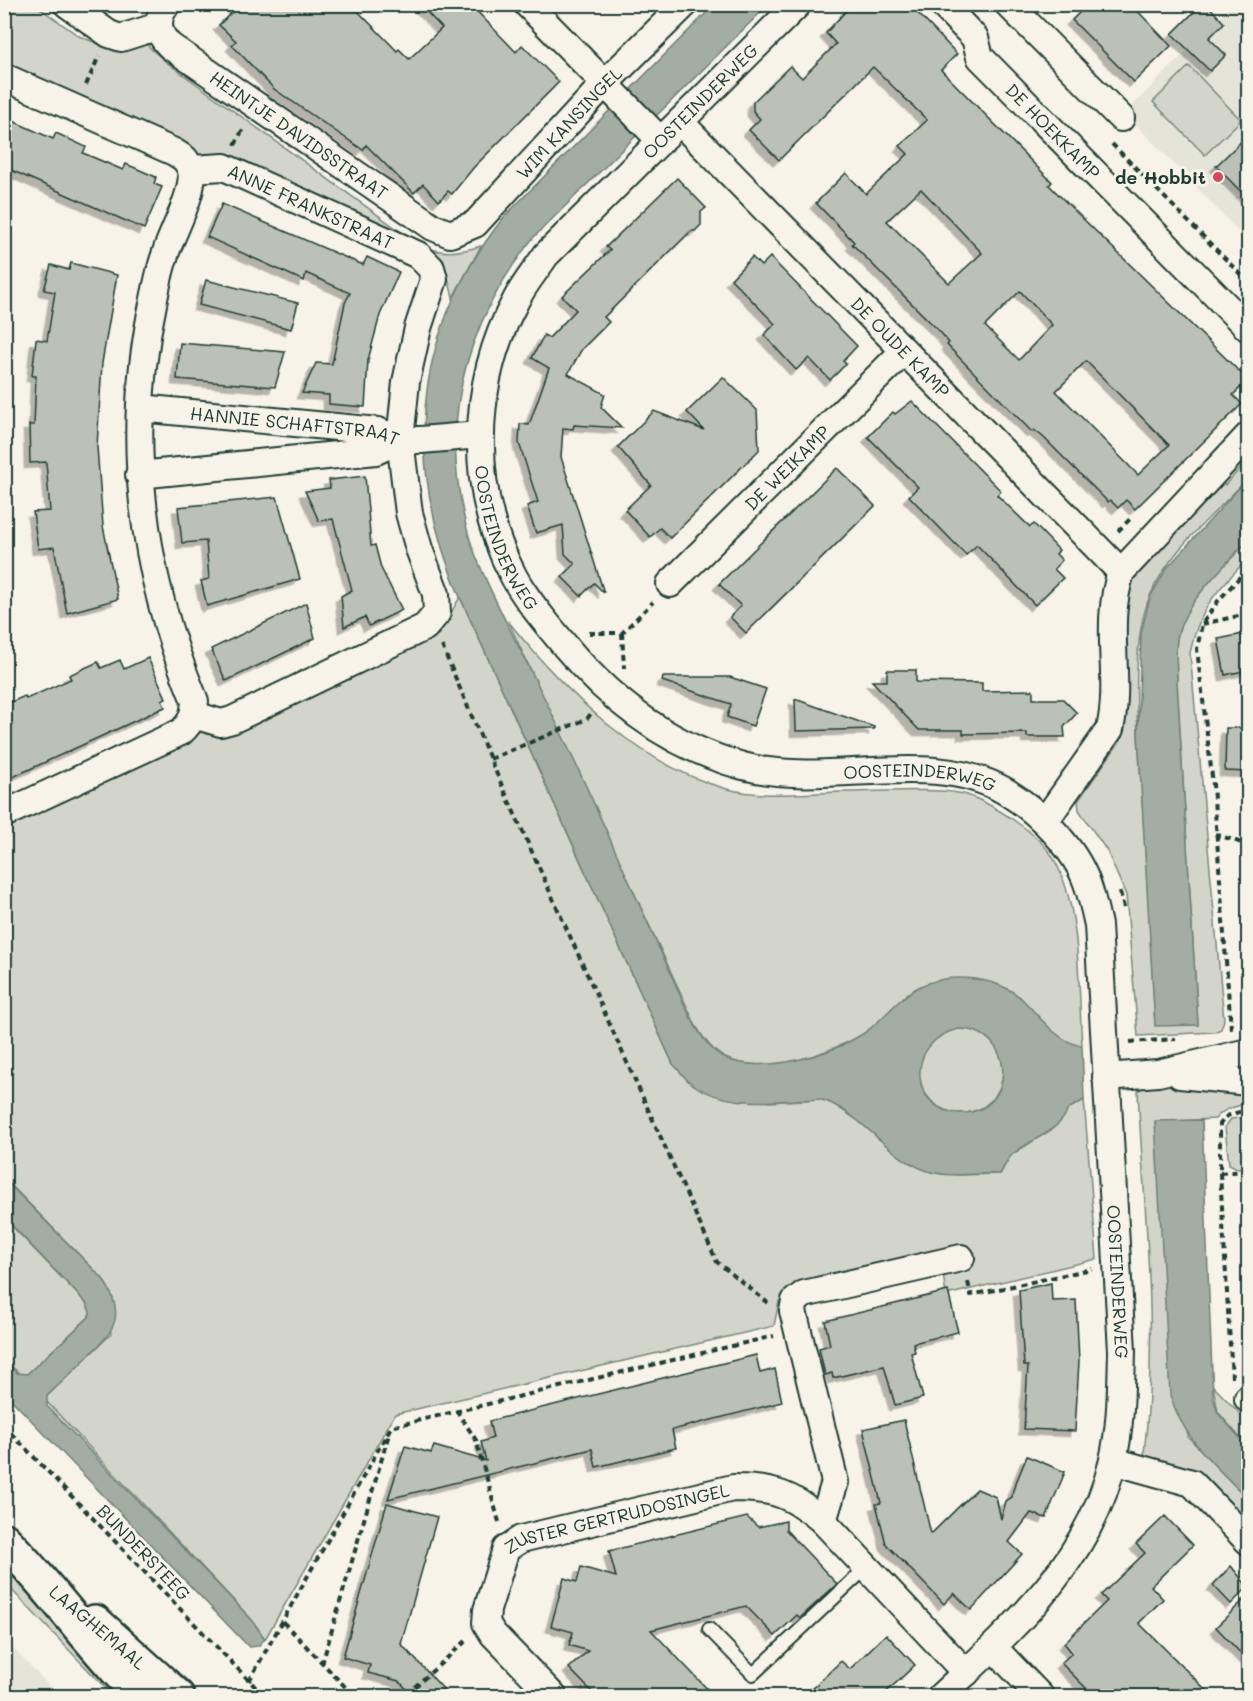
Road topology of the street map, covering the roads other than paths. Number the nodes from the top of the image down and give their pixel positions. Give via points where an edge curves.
1 (67, 4) edge
2 (527, 4) edge
3 (685, 4) edge
4 (798, 4) edge
5 (942, 4) edge
6 (1008, 4) edge
7 (163, 15) edge
8 (4, 77) edge
9 (611, 89) junction
10 (1121, 118) dead end
11 (680, 122) junction
12 (655, 136) junction
13 (192, 169) junction
14 (450, 234) joint
15 (1248, 328) edge
16 (904, 351) junction
17 (140, 408) junction
18 (480, 435) junction
19 (1248, 436) edge
20 (410, 440) junction
21 (140, 476) junction
22 (1121, 572) junction
23 (670, 584) road end
24 (194, 715) junction
25 (4, 814) edge
26 (1045, 820) junction
27 (1240, 1044) edge
28 (1146, 1074) junction
29 (1106, 1077) junction
30 (1248, 1082) edge
31 (961, 1258) road end
32 (1113, 1461) junction
33 (823, 1521) junction
34 (4, 1540) edge
35 (1248, 1541) edge
36 (867, 1567) junction
37 (45, 1581) junction
38 (710, 1629) dead end
39 (993, 1647) junction
40 (966, 1673) junction
41 (141, 1696) edge
42 (177, 1696) edge
43 (553, 1696) edge
44 (941, 1696) edge
45 (1040, 1696) edge

1 - 7 street, HEINTJE DAVIDSSTRAAT via 109,34 122,38
2 - 9 street
3 - 9 street, WIM KANSINGEL
4 - 11 street, OOSTEINDERWEG
5 - 15 street, DE HOEKKAMP via 975,38 980,57
6 - 10 street
7 - 14 street, HEINTJE DAVIDSSTRAAT via 161,38 170,46 433,227
8 - 13 street via 174,152
9 - 12 street
9 - 14 street, WIM KANSINGEL via 475,224
11 - 12 street, OOSTEINDERWEG
11 - 16 street, DE OUDE KAMP
12 - 18 street, OOSTEINDERWEG via 546,255 516,300 489,364
13 - 17 street via 192,184 164,258 153,302
13 - 20 street, ANNE FRANKSTRAAT via 224,167 418,255 431,268 432,290 418,328 406,382
16 - 22 street, DE OUDE KAMP
16 - 23 street, DE WEIKAMP
17 - 20 street, HANNIE SCHAFTSTRAAT via 378,431
17 - 21 street
18 - 20 street
18 - 26 street, OOSTEINDERWEG via 487,511 514,578 582,666 650,725 699,752 746,767 800,775 918,771 964,774 1005,791
19 - 22 street
20 - 21 street, HANNIE SCHAFTSTRAAT via 376,451
20 - 24 street via 409,513 436,594 437,613 431,623 232,720 221,723
21 - 24 street via 159,601 195,701
22 - 26 street via 1112,609 1114,711 1110,729
24 - 25 street via 181,732
26 - 29 street, OOSTEINDERWEG via 1087,880 1098,925
27 - 28 street
28 - 29 street
28 - 30 street
29 - 32 street, OOSTEINDERWEG via 1122,1351 1121,1408
31 - 33 street via 804,1294 795,1301 793,1311 835,1482
32 - 35 street via 1192,1483
32 - 39 street, OOSTEINDERWEG via 1096,1511 1075,1551 1042,1597
33 - 36 street, ZUSTER GERTRUDOSINGEL
33 - 43 street, ZUSTER GERTRUDOSINGEL via 803,1503 782,1493 733,1488 521,1539 506,1549 486,1623
34 - 37 street, LAAGHEMAAL
36 - 38 lane via 753,1674
36 - 40 street, ZUSTER GERTRUDOSINGEL
37 - 41 street, LAAGHEMAAL via 101,1656
37 - 42 street, LAAGHEMAAL
39 - 40 street, OOSTEINDERWEG
39 - 45 street
40 - 44 street, OOSTEINDERWEG

